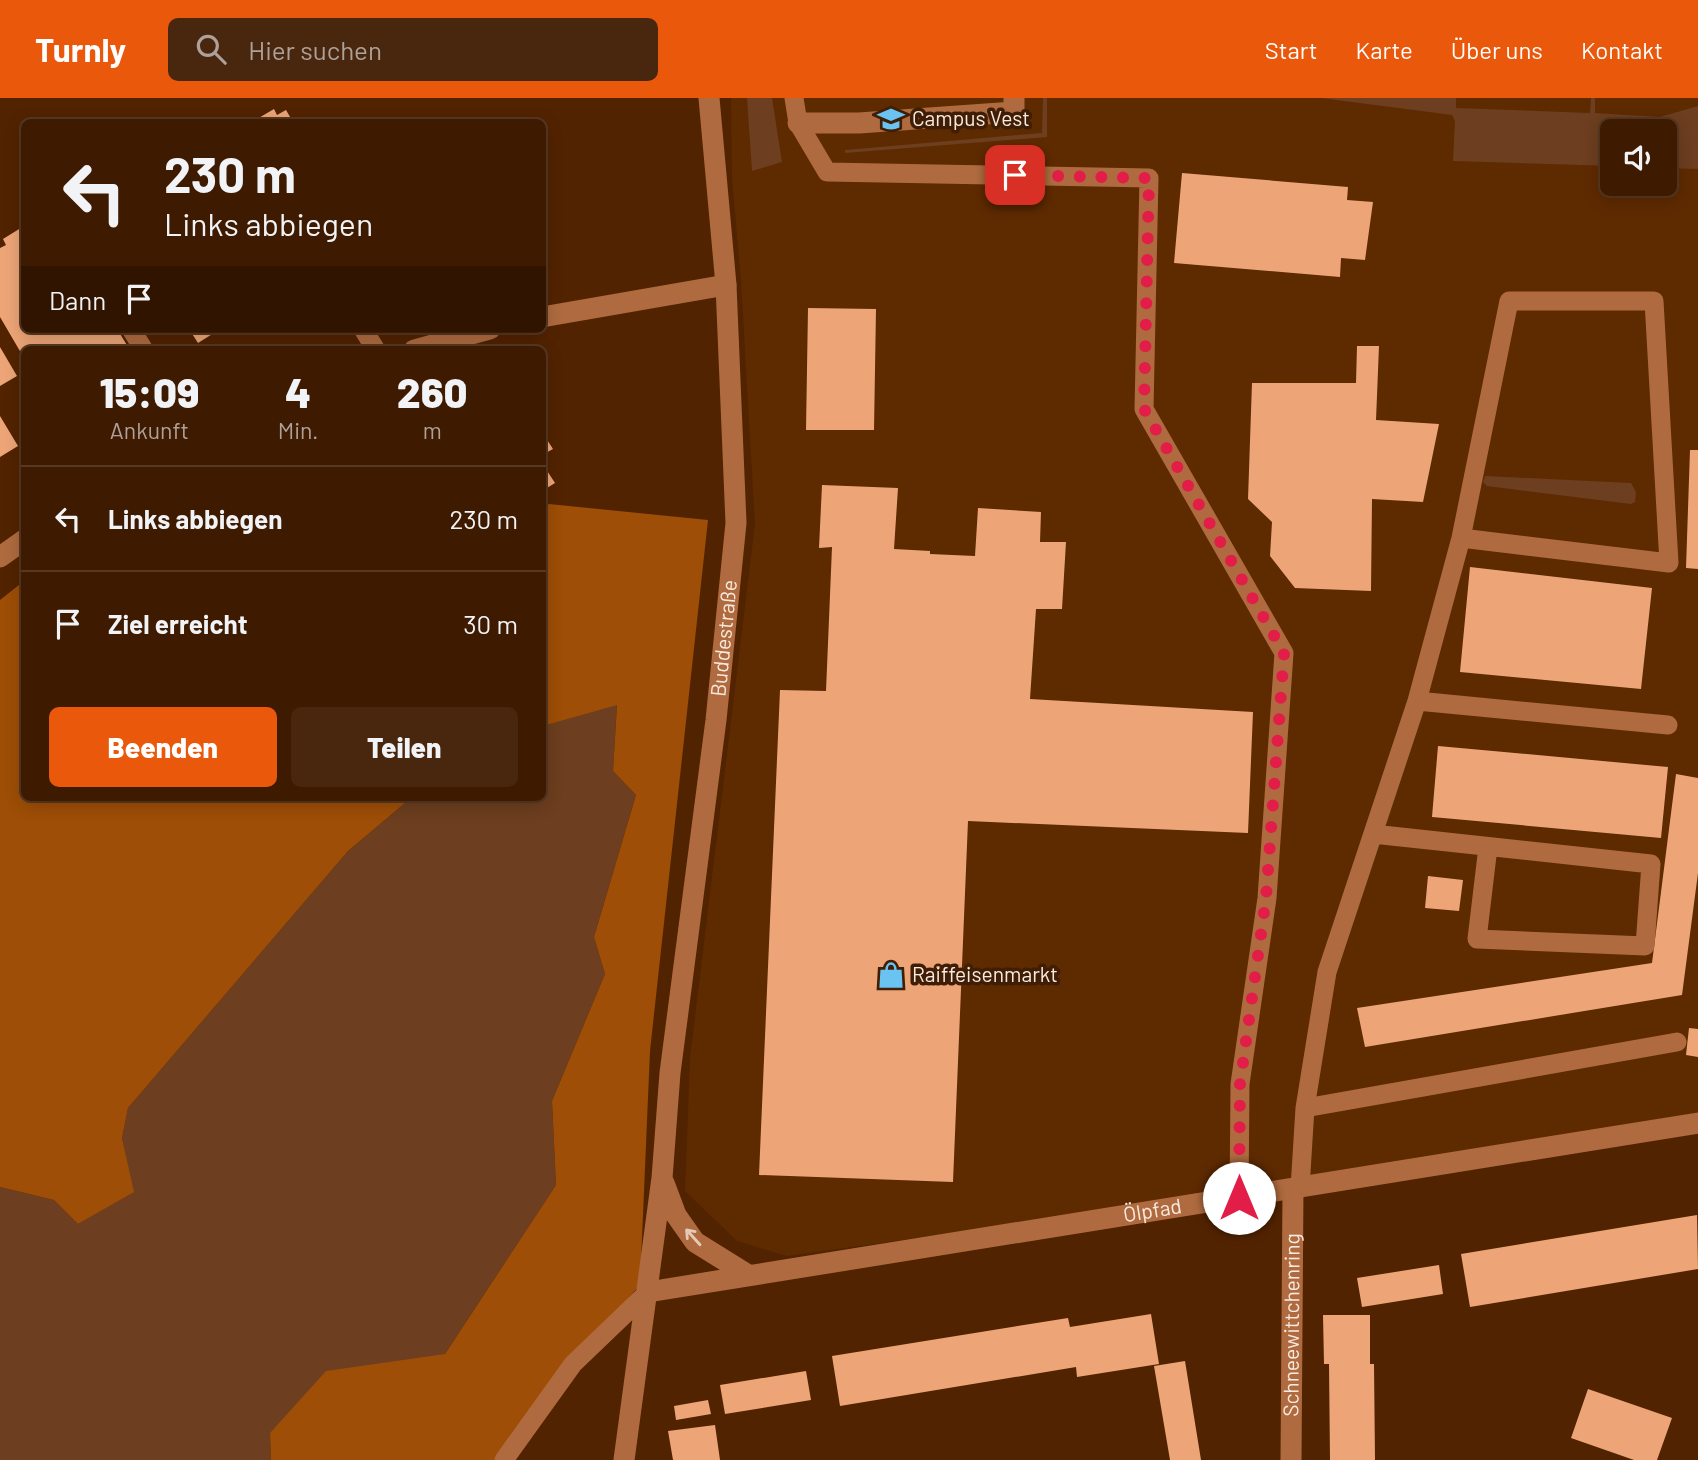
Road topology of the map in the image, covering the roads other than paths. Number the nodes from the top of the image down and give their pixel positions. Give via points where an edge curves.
1 (709, 98) edge
2 (794, 98) edge
3 (1014, 98) edge
4 (798, 123) junction
5 (726, 285) junction
6 (546, 316) edge
7 (459, 333) edge
8 (435, 336) edge
9 (420, 346) edge
10 (1461, 538) junction
11 (21, 542) edge
12 (0, 556) edge
13 (1417, 701) junction
14 (1668, 725) dead end
15 (1373, 834) junction
16 (1488, 847) junction
17 (1678, 1042) dead end
18 (1305, 1108) junction
19 (1698, 1123) edge
20 (662, 1178) junction
21 (1296, 1189) junction
22 (1239, 1198) junction
23 (748, 1275) junction
24 (648, 1292) junction
25 (504, 1460) edge
26 (624, 1460) edge
27 (1291, 1460) edge

1 - 5 street, Buddestraße
2 - 4 lane
3 - 4 street via 1014,112
4 - 22 lane via 827,172 1149,178 1144,409 1284,653 1266,898 1240,1084
5 - 6 street
5 - 20 street, Buddestraße via 736,523 716,720 670,1073
7 - 8 street
8 - 9 street
10 - 10 lane via 1509,301 1654,301 1669,563
10 - 13 lane
11 - 12 street
13 - 14 lane
13 - 15 lane
15 - 16 lane
15 - 18 lane via 1327,972
16 - 16 lane via 1651,864 1645,946 1478,939
17 - 18 lane
18 - 21 lane
19 - 21 street, Ölpfad
23 -> 20 street, Buddestraße via 695,1242 676,1215
20 - 24 street, Buddestraße
21 - 22 street, Ölpfad
21 - 27 street, Schneewittchenring
22 - 23 street, Ölpfad
23 - 24 street, Ölpfad
24 - 25 lane via 573,1364
24 - 26 street, Buddestraße

